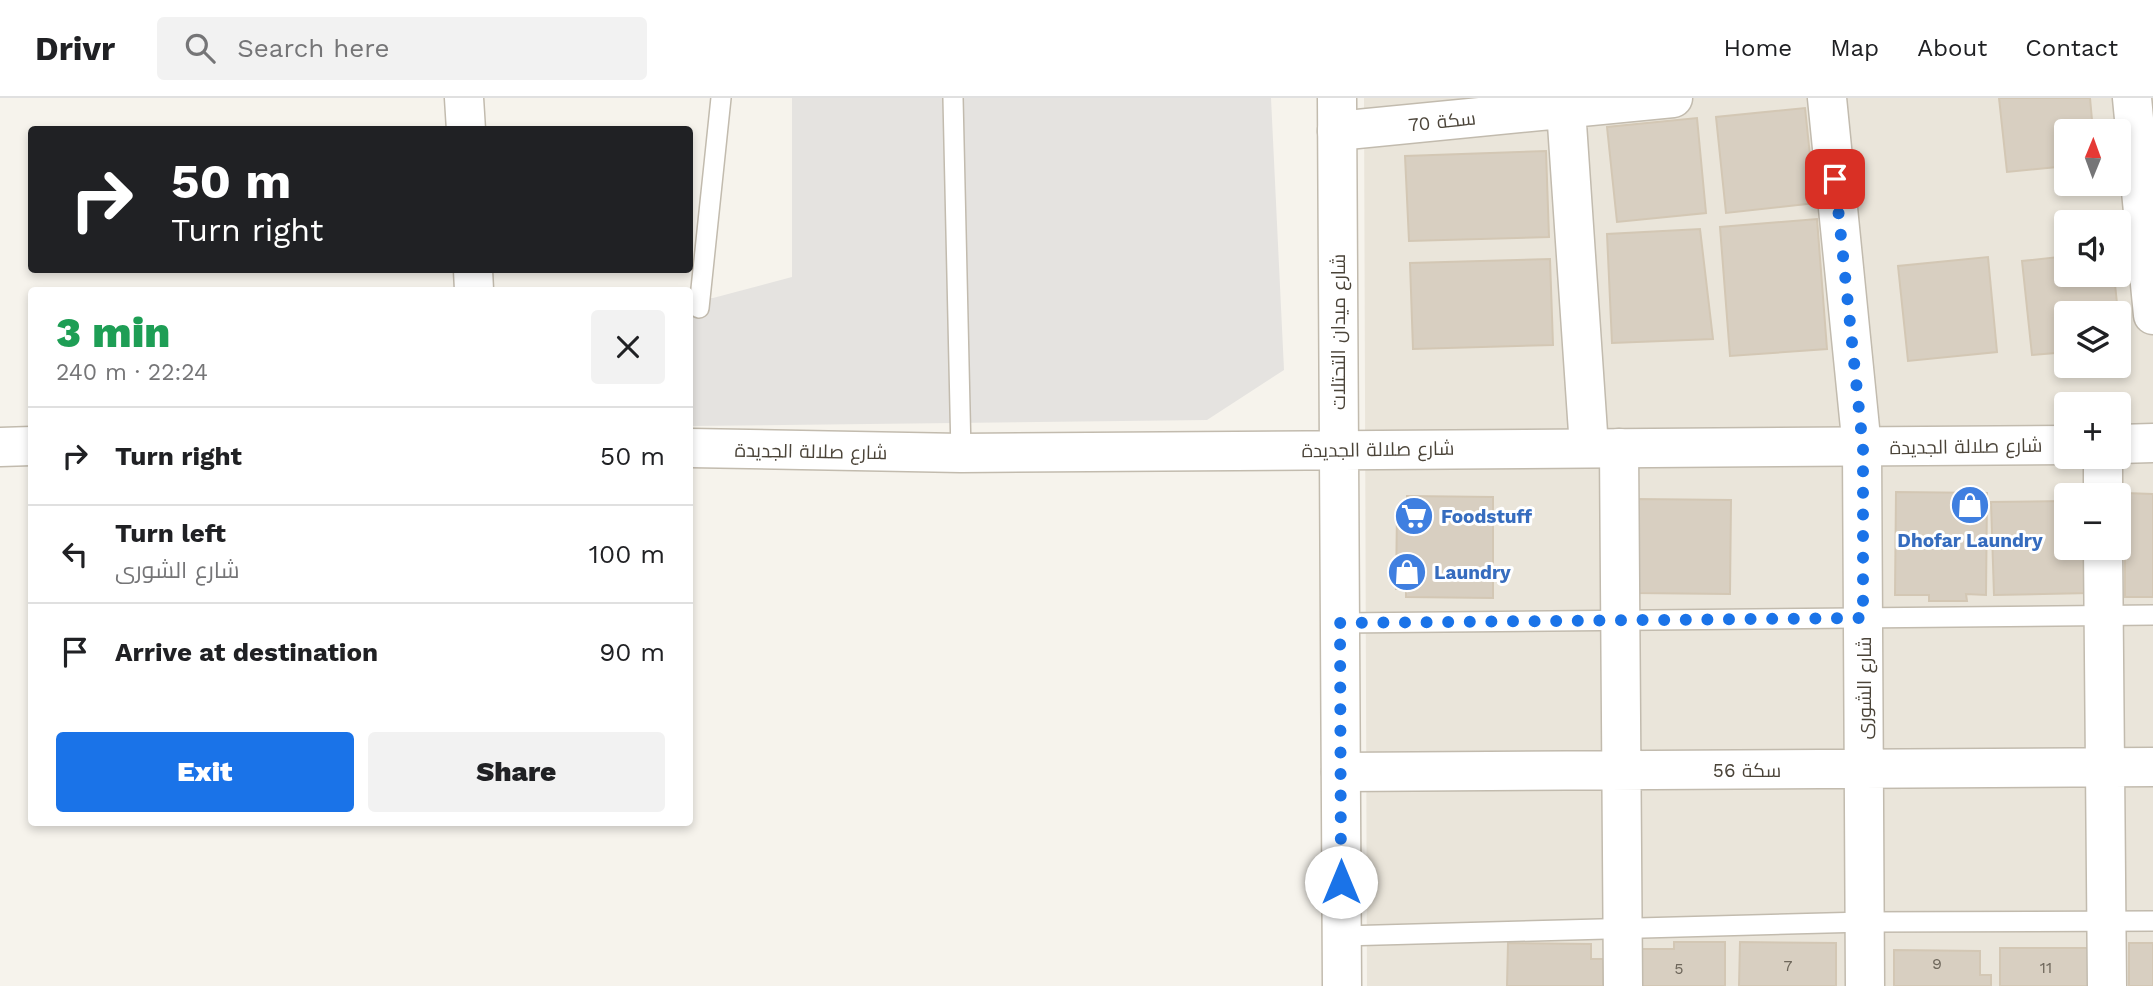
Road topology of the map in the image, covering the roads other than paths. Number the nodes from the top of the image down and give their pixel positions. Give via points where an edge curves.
1 (464, 98) edge
2 (721, 98) edge
3 (953, 98) edge
4 (1673, 98) edge
5 (1827, 98) edge
6 (2132, 98) edge
7 (1566, 109) junction
8 (1337, 114) edge
9 (466, 126) edge
10 (699, 308) dead end
11 (2153, 315) edge
12 (1339, 385) junction
13 (2153, 443) edge
14 (2131, 444) edge
15 (2054, 445) edge
16 (28, 446) edge
17 (0, 447) edge
18 (693, 448) edge
19 (1604, 448) junction
20 (1863, 448) junction
21 (1339, 449) junction
22 (1269, 450) junction
23 (961, 453) junction
24 (1339, 519) junction
25 (2103, 560) edge
26 (2153, 615) edge
27 (2104, 616) junction
28 (1863, 618) junction
29 (1621, 620) junction
30 (1340, 623) junction
31 (2153, 767) edge
32 (2105, 768) junction
33 (1864, 769) junction
34 (1622, 770) junction
35 (1341, 772) junction
36 (2106, 921) junction
37 (2153, 921) edge
38 (1865, 922) junction
39 (1623, 929) junction
40 (1342, 936) junction
41 (1342, 986) edge
42 (1623, 986) edge
43 (1865, 986) edge
44 (2107, 986) edge

1 - 9 street
2 - 10 lane
3 - 23 lane
4 - 7 street, سكة 70
5 - 20 street, شارع الشورى
6 - 11 street
7 - 8 street, سكة 70
7 - 19 street
8 - 12 street, شارع ميدان التحتلات
12 - 21 street, شارع ميدان التحتلات
12 - 22 street via 1327,412 1311,431 1292,444
13 - 14 street
15 - 20 street, شارع صلالة الجديدة
16 - 17 street
18 - 23 street, شارع صلالة الجديدة
19 - 20 street, شارع صلالة الجديدة
19 - 21 street, شارع صلالة الجديدة
19 - 29 street
20 - 28 street, شارع الشورى
21 - 22 street, شارع صلالة الجديدة
21 - 24 street, شارع ميدان التحتلات
22 - 23 street, شارع صلالة الجديدة
22 - 24 street via 1298,461 1318,478
24 - 30 street, شارع ميدان التحتلات
25 - 27 street
26 - 27 lane
27 - 28 lane
27 - 32 street
28 - 29 lane
28 - 33 street, شارع الشورى
29 - 30 lane
29 - 34 street
30 - 35 street, شارع ميدان التحتلات
31 - 32 street, سكة 56
32 - 33 street, سكة 56
32 - 36 street
33 - 34 street, سكة 56
33 - 38 street, شارع الشورى
34 - 35 street, سكة 56
34 - 39 street
35 - 40 street, شارع ميدان التحتلات
36 - 37 lane
36 - 38 lane
36 - 44 street
38 - 39 lane
38 - 43 street, شارع الشورى
39 - 40 lane
39 - 42 street
40 - 41 street, شارع ميدان التحتلات

